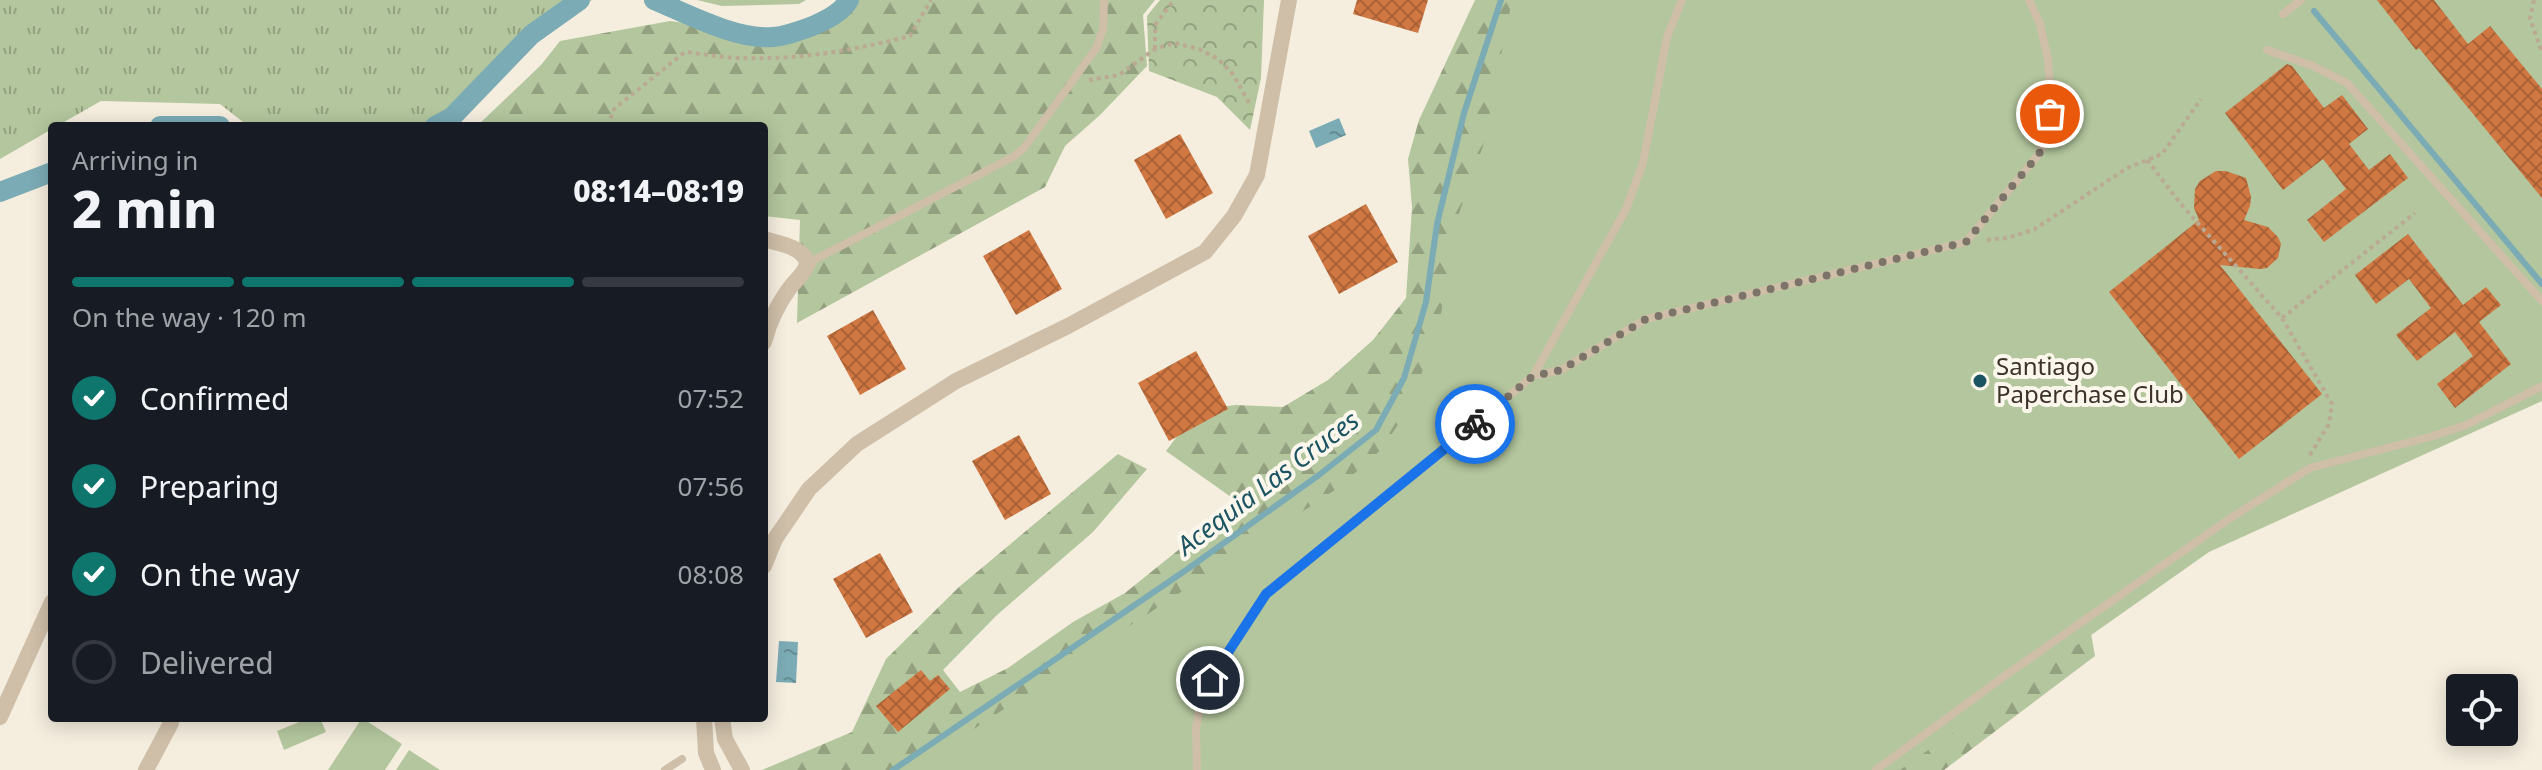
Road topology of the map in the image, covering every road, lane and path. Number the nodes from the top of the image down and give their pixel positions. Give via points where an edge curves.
1 (931, 0) edge
2 (1104, 0) edge
3 (1174, 0) edge
4 (1289, 0) edge
5 (1682, 0) edge
6 (2029, 0) edge
7 (2301, 0) edge
8 (2534, 0) edge
9 (2283, 14) dead end
10 (1155, 49) junction
11 (2267, 50) dead end
12 (2542, 53) edge
13 (1071, 83) junction
14 (2201, 99) dead end
15 (1253, 109) dead end
16 (609, 122) edge
17 (2147, 160) junction
18 (2415, 213) dead end
19 (768, 240) edge
20 (1966, 242) junction
21 (808, 263) junction
22 (2542, 301) edge
23 (2282, 318) junction
24 (768, 332) edge
25 (1533, 376) junction
26 (2542, 386) edge
27 (2296, 477) junction
28 (768, 556) edge
29 (48, 611) edge
30 (0, 717) edge
31 (704, 722) edge
32 (723, 722) edge
33 (171, 723) dead end
34 (682, 759) dead end
35 (146, 770) edge
36 (665, 770) edge
37 (713, 770) edge
38 (742, 770) edge
39 (1197, 770) edge
40 (1876, 770) edge

1 - 16 path via 910,36 875,45 756,58 685,52 614,109
2 - 13 lane via 1097,47
3 - 10 path via 1155,25
4 - 28 street via 1257,175 1205,252 956,381 857,444 809,489
5 - 25 lane via 1667,37 1643,163 1626,209
6 - 20 lane via 2048,59 2049,131 2039,154
7 - 9 lane
8 - 12 path via 2530,18
10 - 13 path via 1119,75
10 - 15 path via 1174,43 1218,59
11 - 22 lane via 2347,83
13 - 21 lane via 1013,157
14 - 17 path via 2162,154
17 - 20 path via 2035,229
17 - 23 path
18 - 23 path
19 - 21 street via 791,247
20 - 25 lane via 1646,319 1561,370
21 - 24 street via 781,299
23 - 27 path via 2332,404 2329,424
25 - 39 lane via 1266,594 1202,695
26 - 27 lane via 2466,425 2310,468
27 - 40 lane
29 - 30 street
31 - 37 street
32 - 38 street via 725,739
33 - 35 street
34 - 36 lane

